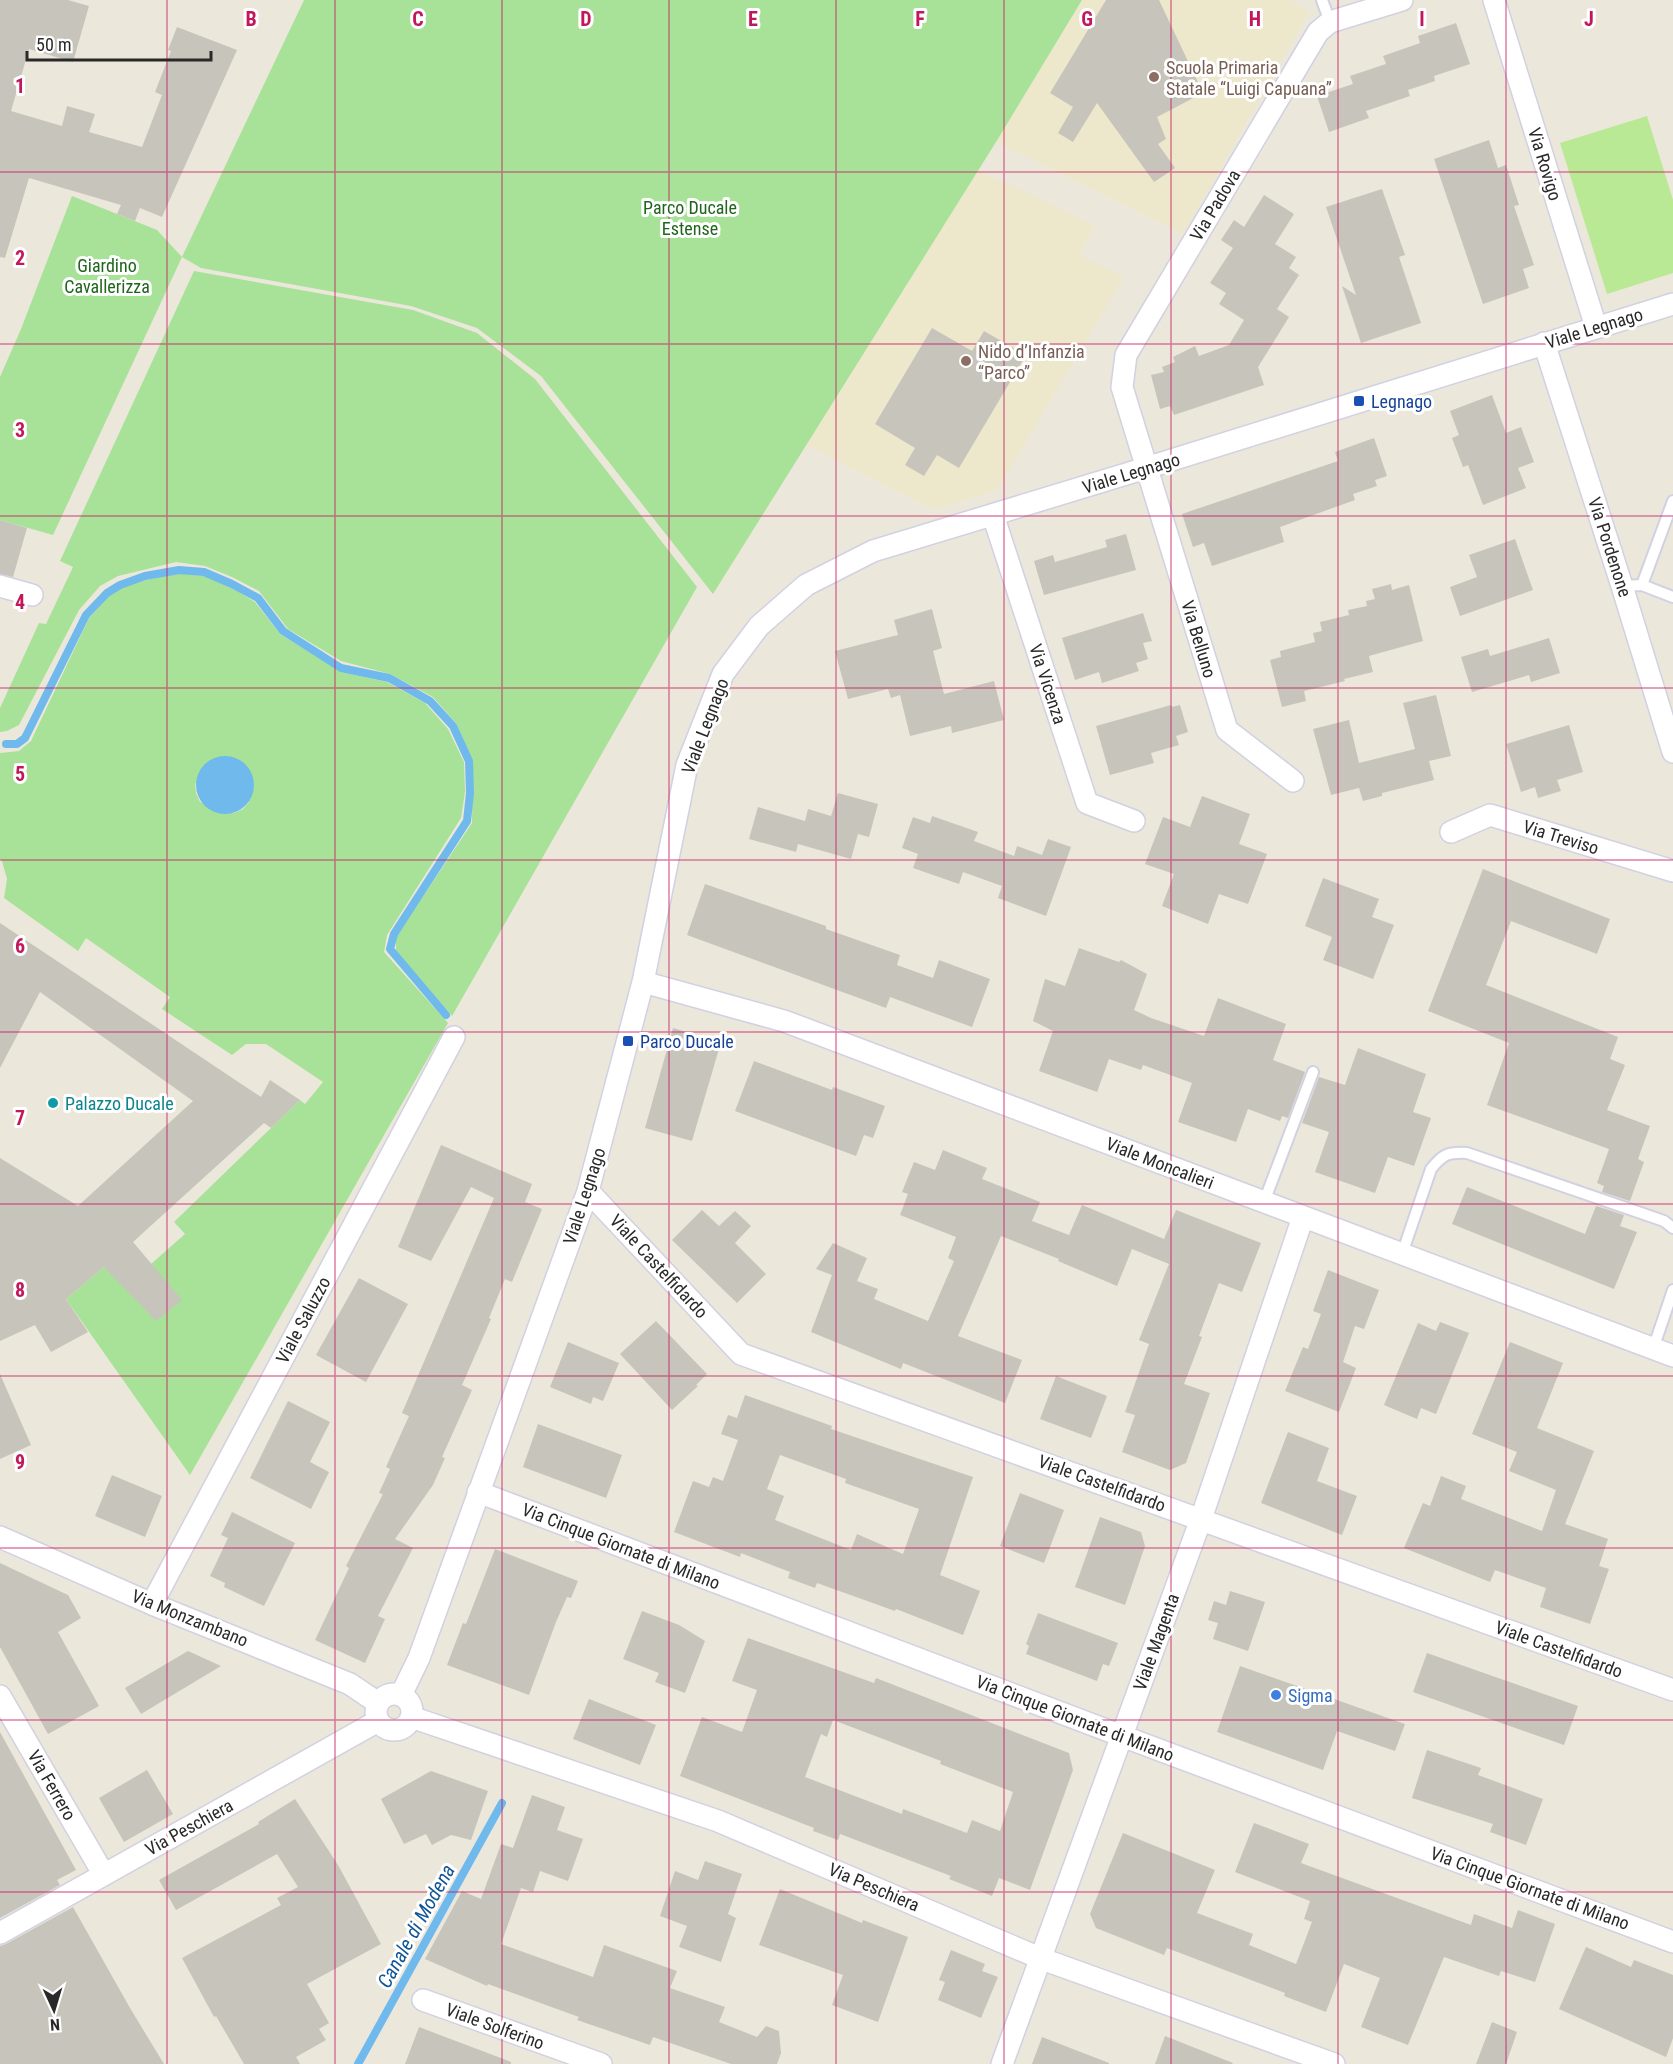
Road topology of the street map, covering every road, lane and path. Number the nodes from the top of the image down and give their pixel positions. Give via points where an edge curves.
1 (1322, 0) edge
2 (1402, 0) edge
3 (1494, 0) edge
4 (1330, 22) junction
5 (1673, 304) edge
6 (1596, 327) junction
7 (1544, 343) junction
8 (1146, 468) junction
9 (1673, 501) edge
10 (993, 516) junction
11 (1632, 585) junction
12 (0, 586) edge
13 (32, 595) dead end
14 (1673, 597) edge
15 (1673, 752) edge
16 (1293, 781) dead end
17 (1134, 821) dead end
18 (1451, 832) dead end
19 (1673, 871) edge
20 (644, 982) junction
21 (454, 1036) dead end
22 (1313, 1072) dead end
23 (588, 1191) junction
24 (1264, 1202) junction
25 (1303, 1217) junction
26 (1673, 1228) edge
27 (1402, 1254) junction
28 (1673, 1290) edge
29 (1653, 1349) junction
30 (1673, 1356) edge
31 (478, 1492) junction
32 (1201, 1519) junction
33 (0, 1537) edge
34 (152, 1604) junction
35 (1673, 1690) edge
36 (401, 1695) junction
37 (0, 1696) edge
38 (378, 1712) junction
39 (411, 1718) junction
40 (1122, 1736) junction
41 (104, 1875) junction
42 (0, 1933) edge
43 (1673, 1942) edge
44 (1042, 1959) junction
45 (423, 2000) dead end
46 (601, 2064) edge
47 (1002, 2064) edge
48 (1334, 2064) edge

1 - 4 lane
2 - 4 street
3 - 6 street, Via Rovigo
4 - 8 street, Via Padova via 1318,32 1126,356 1122,387
5 - 6 street, Viale Legnago
6 - 7 street, Viale Legnago
7 - 8 street, Viale Legnago
7 - 11 street, Via Pordenone
8 - 10 street, Viale Legnago
8 - 16 street, Via Belluno via 1227,730
9 - 11 lane
10 - 17 street, Via Vicenza via 1086,803
10 - 20 street, Viale Legnago via 873,551 806,585 759,626 723,674 687,765
11 - 14 lane
11 - 15 street, Via Pordenone
12 - 13 street
18 - 19 street, Via Treviso via 1490,815
20 - 23 street, Viale Legnago
20 - 24 street, Viale Moncalieri via 784,1021
21 - 34 street, Viale Saluzzo
22 - 24 lane
23 - 31 street, Viale Legnago
23 - 32 street, Viale Castelfidardo via 741,1354
24 - 25 street, Viale Moncalieri
25 - 27 street, Viale Moncalieri
25 - 32 street, Viale Magenta
26 - 27 lane via 1664,1221 1467,1152 1451,1152 1431,1168
27 - 29 street, Viale Moncalieri
28 - 29 lane
29 - 30 street, Viale Moncalieri
31 - 36 street, Viale Legnago via 420,1658
31 - 40 street, Via Cinque Giornate di Milano
32 - 35 street, Viale Castelfidardo
32 - 40 street, Viale Magenta
33 - 34 street, Via Monzambano
34 - 38 street, Via Monzambano via 350,1684
36 - 38 street, Via Peschiera via 388,1695
36 - 39 street via 411,1706
37 - 41 street, Via Ferrero
38 - 39 street via 385,1728 397,1730
38 - 41 street, Via Peschiera
39 - 44 street, Via Peschiera via 718,1821
40 - 43 street, Via Cinque Giornate di Milano
40 - 44 street, Viale Magenta
41 - 42 street, Via Peschiera
44 - 47 street, Viale Magenta
44 - 48 street, Via Peschiera
45 - 46 street, Viale Solferino

